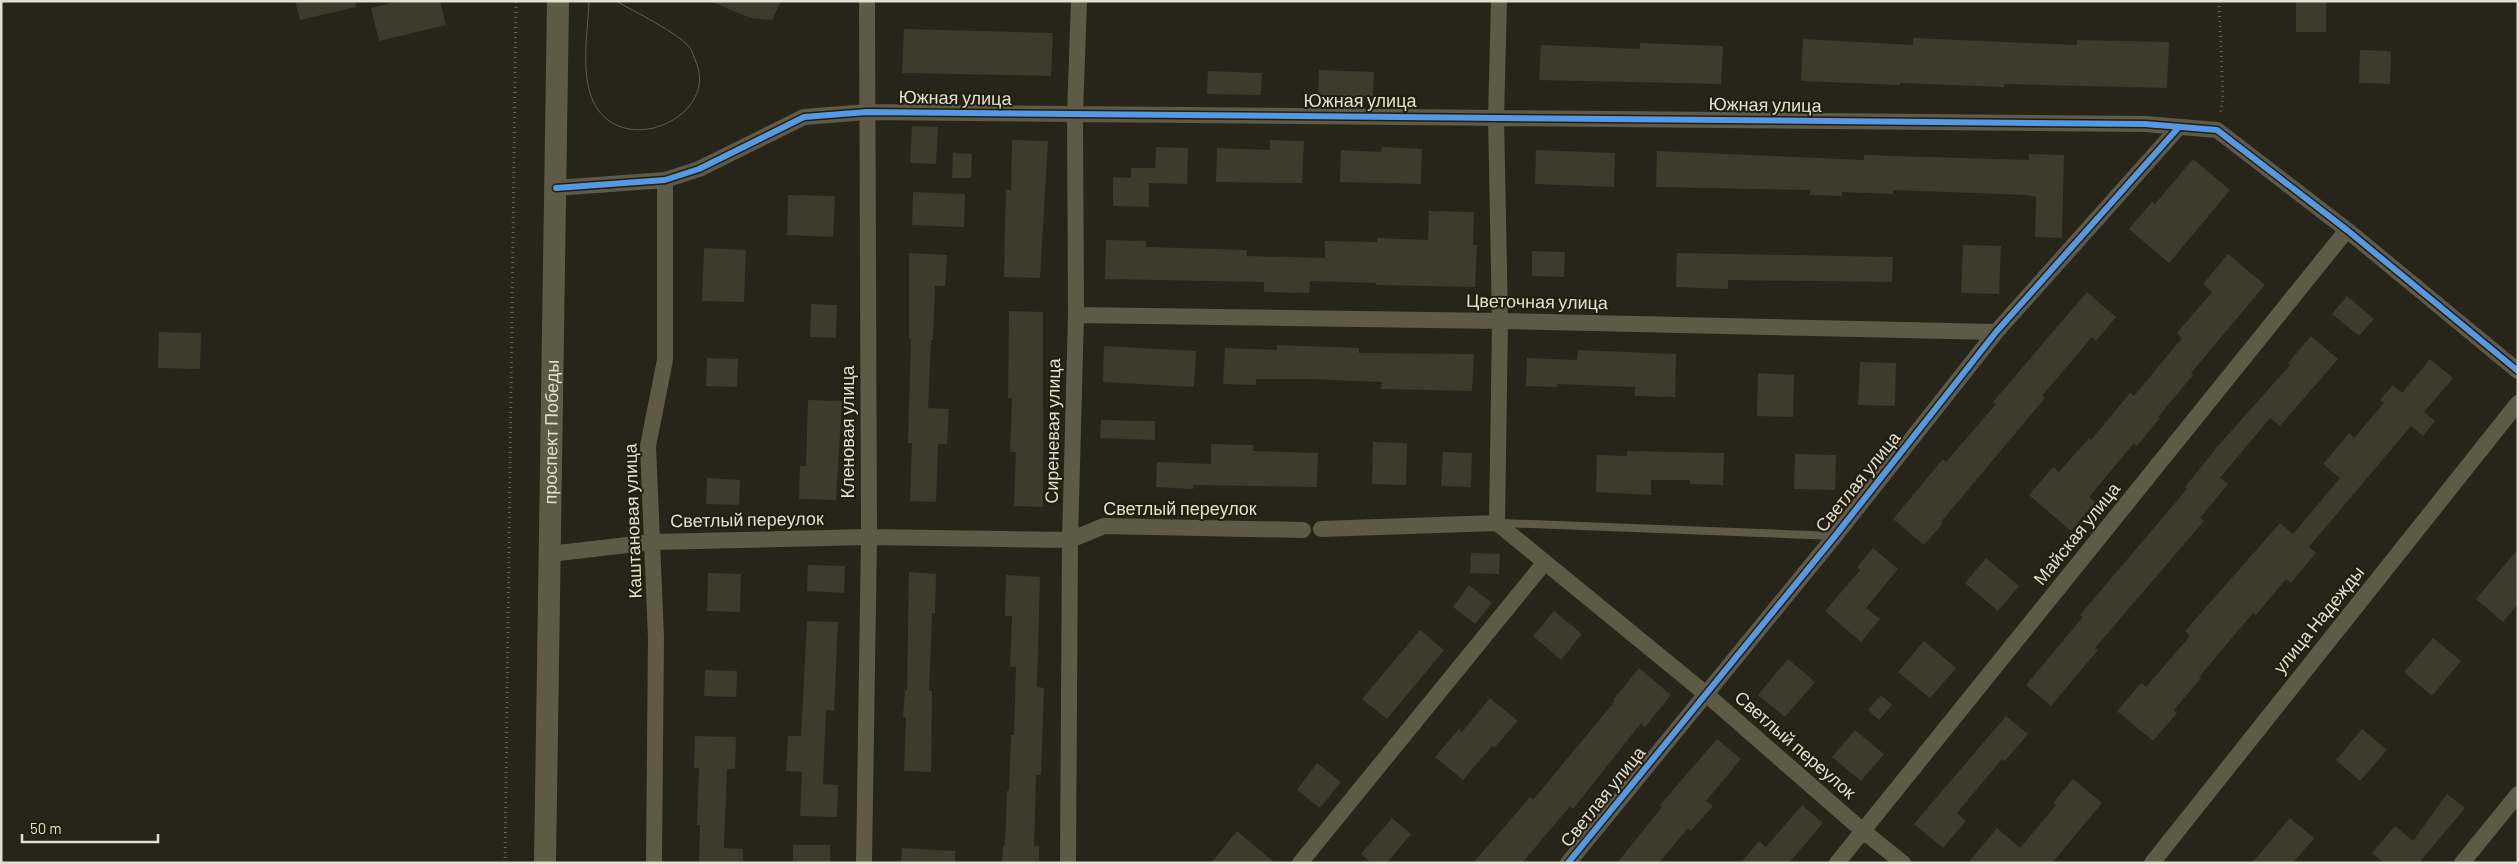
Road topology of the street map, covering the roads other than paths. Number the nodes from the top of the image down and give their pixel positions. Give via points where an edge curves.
1 (558, 1) edge
2 (867, 1) edge
3 (1079, 1) edge
4 (1499, 1) edge
5 (867, 112) junction
6 (1075, 114) junction
7 (1496, 117) junction
8 (2178, 127) junction
9 (666, 180) junction
10 (556, 188) junction
11 (2347, 230) junction
12 (1076, 315) junction
13 (1500, 321) junction
14 (1996, 332) junction
15 (2518, 371) edge
16 (2518, 403) edge
17 (1497, 523) junction
18 (1321, 529) dead end
19 (1304, 530) dead end
20 (1834, 536) junction
21 (869, 537) junction
22 (1070, 540) junction
23 (654, 542) junction
24 (550, 554) junction
25 (1545, 562) junction
26 (1706, 694) junction
27 (2518, 794) edge
28 (1863, 832) junction
29 (545, 863) edge
30 (654, 863) edge
31 (864, 863) edge
32 (1068, 863) edge
33 (1300, 863) edge
34 (1568, 863) edge
35 (1837, 863) edge
36 (1903, 863) edge
37 (2152, 863) edge
38 (2462, 863) edge

1 - 10 main road, проспект Победы
2 - 5 street, Кленовая улица
3 - 6 street, Сиреневая улица
4 - 7 street
5 - 6 street, Южная улица
5 - 9 street, Южная улица via 804,117 699,169
5 - 21 street, Кленовая улица
6 - 7 street, Южная улица
6 - 12 street, Сиреневая улица
7 - 8 street, Южная улица via 2145,124
7 - 13 street
8 - 11 street, Южная улица via 2217,130
8 - 14 street, Светлая улица
9 - 10 street, Южная улица
9 - 23 street, Каштановая улица via 665,360 648,446
10 - 24 main road, проспект Победы
11 - 15 street
11 - 28 street, Майская улица
12 - 13 street, Цветочная улица
12 - 22 street, Сиреневая улица
13 - 14 street, Цветочная улица
13 - 17 street
14 - 20 street, Светлая улица
16 - 37 street, улица Надежды
17 - 18 street
17 - 20 lane
17 - 25 street, Светлый переулок
19 - 22 street, Светлый переулок via 1104,526
20 - 26 street, Светлая улица
21 - 22 street, Светлый переулок
21 - 23 street, Светлый переулок
21 - 31 street, Кленовая улица
22 - 32 street, Сиреневая улица
23 - 24 street, Светлый переулок
23 - 30 street, Каштановая улица
24 - 29 main road, проспект Победы
25 - 26 street, Светлый переулок
25 - 33 street
26 - 28 street, Светлый переулок
26 - 34 street, Светлая улица
27 - 38 street
28 - 35 street, Майская улица
28 - 36 street, Светлый переулок

